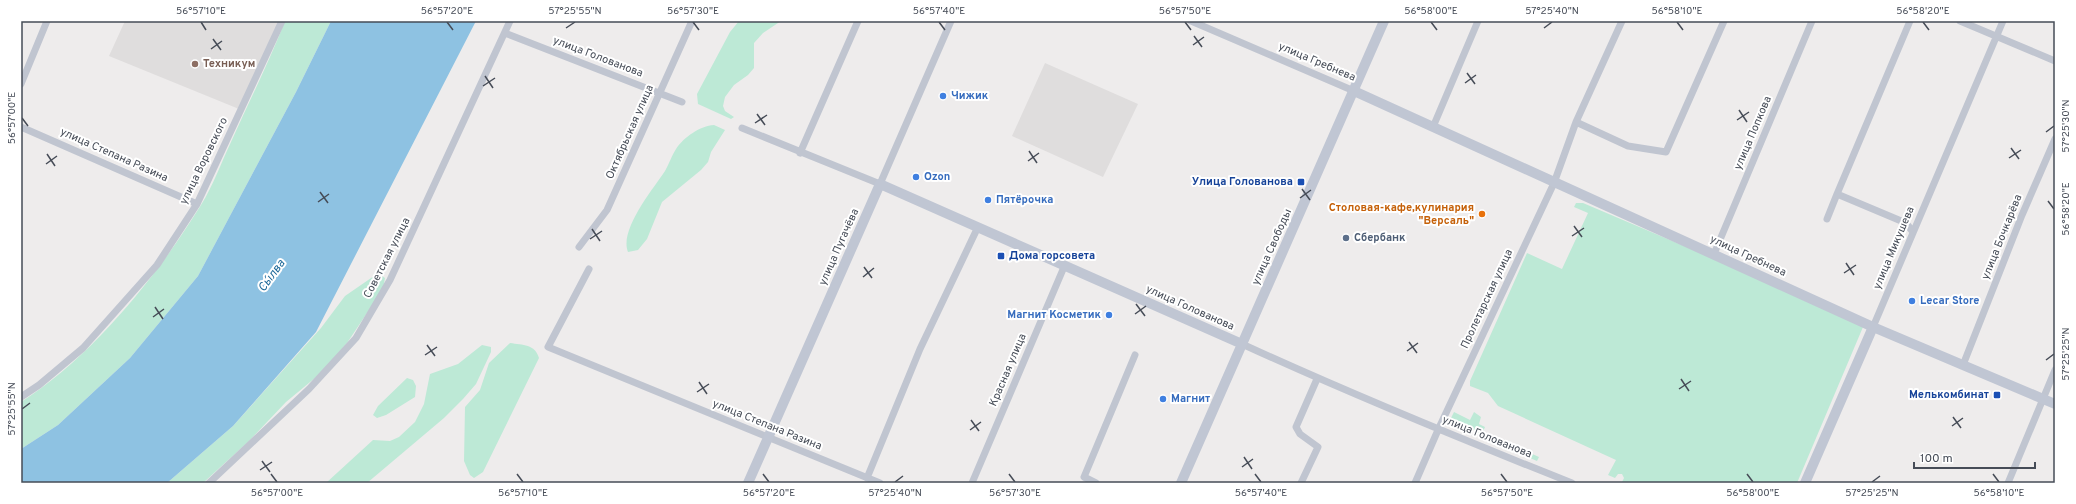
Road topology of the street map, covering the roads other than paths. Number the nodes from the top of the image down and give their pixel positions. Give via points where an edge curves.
1 (47, 21) edge
2 (282, 21) edge
3 (510, 21) edge
4 (692, 21) edge
5 (858, 21) edge
6 (951, 21) edge
7 (1191, 21) edge
8 (1384, 21) edge
9 (1478, 21) edge
10 (1622, 21) edge
11 (1724, 21) edge
12 (1812, 21) edge
13 (1910, 21) edge
14 (1960, 21) edge
15 (2003, 21) edge
16 (505, 33) junction
17 (1996, 36) junction
18 (2055, 61) edge
19 (21, 84) edge
20 (1354, 91) junction
21 (660, 93) junction
22 (682, 102) dead end
23 (1576, 122) junction
24 (21, 127) edge
25 (1433, 127) junction
26 (742, 128) dead end
27 (2055, 139) edge
28 (800, 153) junction
29 (1554, 183) junction
30 (880, 184) junction
31 (1837, 194) junction
32 (197, 204) junction
33 (1827, 219) dead end
34 (977, 229) junction
35 (1914, 232) junction
36 (579, 247) dead end
37 (1714, 254) junction
38 (1064, 266) junction
39 (589, 269) dead end
40 (1873, 327) junction
41 (1242, 344) junction
42 (1135, 355) dead end
43 (1963, 366) junction
44 (2055, 370) edge
45 (1317, 379) junction
46 (21, 397) edge
47 (2043, 399) junction
48 (2055, 404) edge
49 (1438, 430) junction
50 (768, 437) junction
51 (867, 478) junction
52 (209, 483) edge
53 (748, 483) edge
54 (880, 483) edge
55 (972, 483) edge
56 (1096, 483) edge
57 (1181, 483) edge
58 (1301, 483) edge
59 (1415, 483) edge
60 (1572, 483) edge
61 (1805, 483) edge
62 (2008, 483) edge

1 - 19 street
2 - 32 street, улица Воровского
3 - 16 street, Советская улица
4 - 21 street, Октябрьская улица
5 - 28 street
6 - 30 street, улица Пугачёва
7 - 20 street, улица Гребнева
8 - 20 street, улица Свободы
9 - 25 street
10 - 23 street, Пролетарская улица
11 - 23 street via 1666,152 1628,146
12 - 37 street, улица Попкова
13 - 31 street
14 - 17 street
15 - 17 street, улица Микушева
16 - 21 street, улица Голованова
16 - 52 street, Советская улица via 390,280 356,338 309,389
17 - 18 street
17 - 35 street, улица Микушева
20 - 25 street, улица Гребнева
20 - 41 street, улица Свободы
21 - 22 street, улица Голованова
21 - 36 street, Октябрьская улица via 608,210
23 - 29 street, Пролетарская улица
24 - 32 street, улица Степана Разина
25 - 29 street, улица Гребнева
26 - 28 street, улица Голованова
27 - 43 street, улица Бочкарёва via 2022,215
28 - 30 street, улица Голованова
29 - 37 street, улица Гребнева
29 - 49 street, Пролетарская улица
30 - 34 street, улица Голованова
30 - 50 street, улица Пугачёва
31 - 33 street
31 - 35 street via 1906,223
32 - 46 street, улица Воровского via 157,265 83,348
34 - 38 street, улица Голованова
34 - 51 street via 920,349
35 - 40 street, улица Микушева
37 - 40 street, улица Гребнева
38 - 41 street, улица Голованова
38 - 55 street, Красная улица
39 - 50 street, улица Степана Разина via 548,347
40 - 43 street, улица Гребнева
40 - 61 street, улица Микушева
41 - 45 street, улица Голованова
41 - 57 street, улица Свободы
42 - 56 street via 1084,477
43 - 47 street, улица Гребнева
44 - 47 street
45 - 49 street, улица Голованова
45 - 58 street via 1296,427 1300,434 1318,446
47 - 48 street, улица Гребнева
47 - 62 street
49 - 59 street, Пролетарская улица
49 - 60 street, улица Голованова
50 - 51 street, улица Степана Разина
50 - 53 street, улица Пугачёва
51 - 54 street, улица Степана Разина

